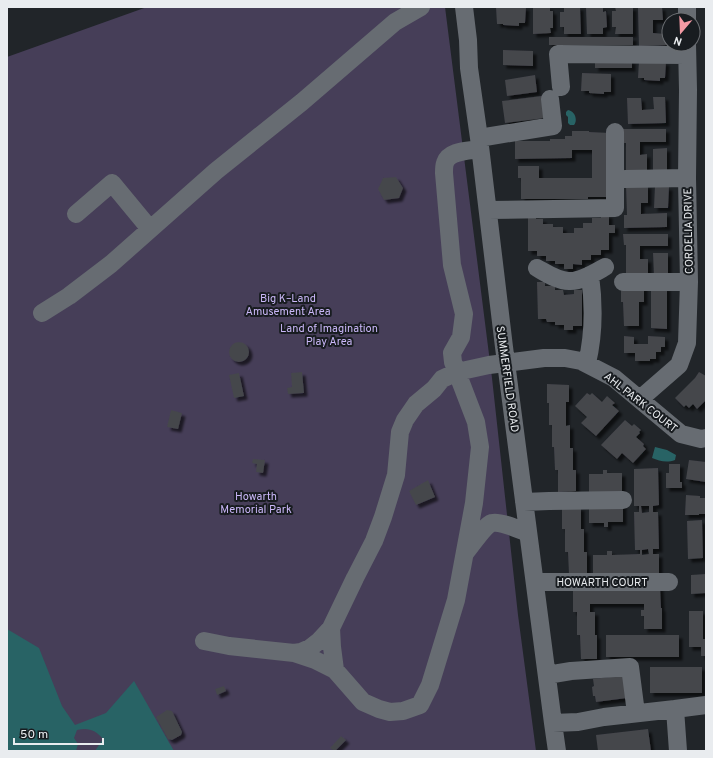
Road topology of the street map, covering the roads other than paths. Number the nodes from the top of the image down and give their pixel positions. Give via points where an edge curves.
1 (421, 7) edge
2 (464, 7) edge
3 (661, 50) edge
4 (687, 52) edge
5 (616, 132) dead end
6 (480, 144) junction
7 (687, 178) junction
8 (625, 179) dead end
9 (488, 210) junction
10 (76, 214) dead end
11 (150, 229) junction
12 (536, 268) dead end
13 (623, 282) dead end
14 (689, 282) junction
15 (42, 313) dead end
16 (506, 363) junction
17 (587, 363) junction
18 (457, 372) junction
19 (434, 389) junction
20 (467, 397) junction
21 (640, 399) junction
22 (706, 438) edge
23 (623, 500) dead end
24 (524, 502) junction
25 (528, 533) junction
26 (464, 555) junction
27 (535, 582) junction
28 (669, 582) dead end
29 (331, 628) junction
30 (204, 641) dead end
31 (294, 653) junction
32 (335, 670) junction
33 (546, 675) junction
34 (706, 705) edge
35 (675, 709) junction
36 (636, 713) junction
37 (553, 723) junction
38 (557, 751) edge
39 (678, 751) edge

1 - 11 street via 395,22
2 - 6 street, SUMMERFIELD ROAD via 469,68
3 - 6 street via 558,54 553,126
4 - 7 street, CORDELIA DRIVE
5 - 9 street via 615,208
6 - 9 street, SUMMERFIELD ROAD
6 - 18 street via 454,153 445,163 452,266 464,314 461,337 452,352
7 - 8 street
7 - 14 street, CORDELIA DRIVE
9 - 16 street, SUMMERFIELD ROAD
10 - 11 street via 112,183
11 - 15 street via 111,264
12 - 17 street via 570,282 598,271 592,302 592,336
13 - 14 street
14 - 21 street, CORDELIA DRIVE via 688,343 679,365
16 - 17 street, AHL PARK COURT via 565,358
16 - 18 street, AHL PARK COURT
16 - 24 street, SUMMERFIELD ROAD
17 - 21 street, AHL PARK COURT via 614,378
18 - 19 street, AHL PARK COURT via 442,379
18 - 20 street
19 - 20 street via 450,388
19 - 29 street, AHL PARK COURT via 416,404 405,420 400,432 396,475 383,517 374,542
20 - 26 street via 476,422 480,446 474,503
21 - 22 street, AHL PARK COURT via 680,434
23 - 24 street
24 - 25 street, SUMMERFIELD ROAD
25 - 26 street via 494,522 486,527
25 - 27 street, SUMMERFIELD ROAD
26 - 32 street via 456,600 430,685 420,705 403,711 390,712 379,709 363,702
27 - 28 street, HOWARTH COURT
27 - 33 street, SUMMERFIELD ROAD
29 - 31 street via 310,648
29 - 32 street
30 - 31 street
31 - 32 street
33 - 36 street via 630,667
33 - 37 street, SUMMERFIELD ROAD
34 - 35 street
35 - 36 street
35 - 39 street
36 - 37 street
37 - 38 street, SUMMERFIELD ROAD

